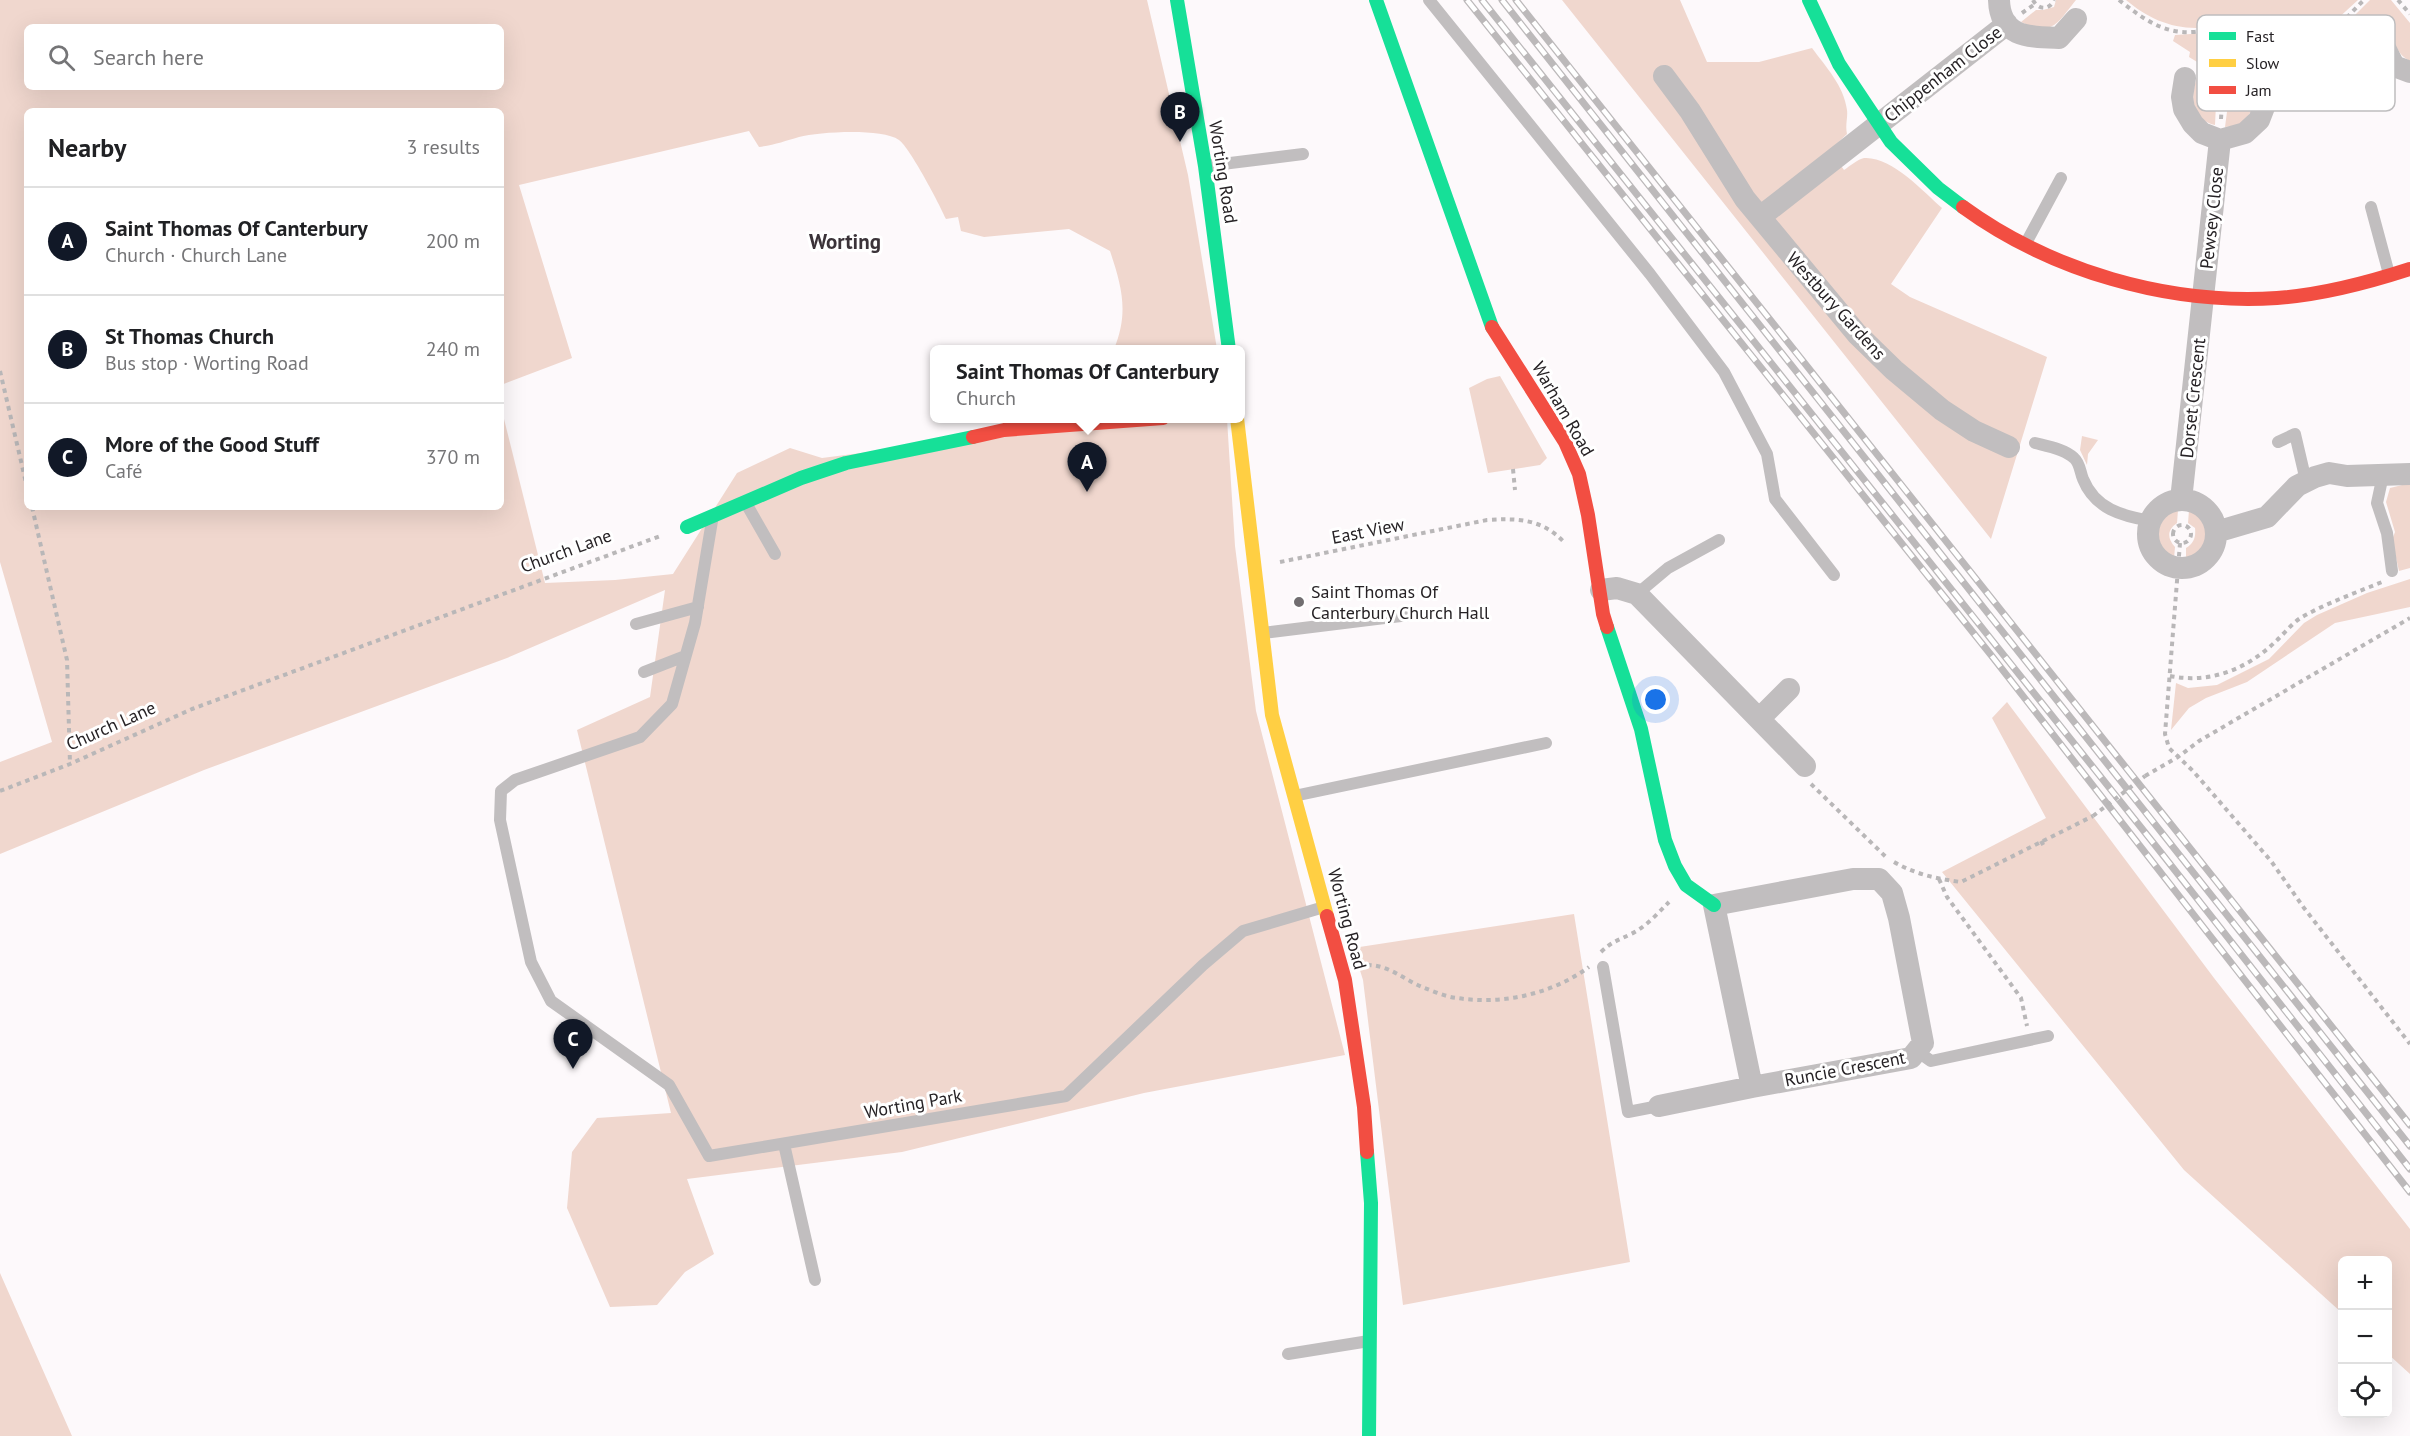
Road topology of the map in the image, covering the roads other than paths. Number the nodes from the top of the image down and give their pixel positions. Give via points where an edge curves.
1 (1177, 0) edge
2 (1376, 0) edge
3 (1429, 0) edge
4 (1809, 0) edge
5 (1999, 0) edge
6 (2076, 19) dead end
7 (2007, 24) junction
8 (2395, 66) edge
9 (2410, 72) edge
10 (1664, 76) dead end
11 (2185, 78) dead end
12 (2262, 111) edge
13 (1880, 125) junction
14 (2220, 140) junction
15 (1303, 154) dead end
16 (1204, 166) junction
17 (2061, 178) dead end
18 (2371, 207) dead end
19 (1760, 217) junction
20 (2025, 244) junction
21 (2410, 269) edge
22 (2390, 275) junction
23 (2204, 296) junction
24 (1228, 345) edge
25 (1097, 423) edge
26 (1238, 423) edge
27 (2035, 442) dead end
28 (2278, 442) dead end
29 (2009, 447) dead end
30 (2410, 474) edge
31 (2383, 475) junction
32 (2306, 481) junction
33 (2181, 500) junction
34 (746, 504) junction
35 (712, 517) junction
36 (2151, 521) junction
37 (687, 527) road end
38 (2216, 532) junction
39 (1719, 540) dead end
40 (775, 554) dead end
41 (1834, 575) dead end
42 (2391, 575) road end
43 (1601, 590) junction
44 (1636, 594) junction
45 (698, 607) junction
46 (1417, 614) dead end
47 (636, 624) dead end
48 (1262, 633) junction
49 (685, 656) junction
50 (644, 672) dead end
51 (1789, 689) dead end
52 (1759, 719) junction
53 (1546, 743) dead end
54 (1805, 766) dead end
55 (1293, 796) junction
56 (1714, 905) junction
57 (1325, 907) junction
58 (1600, 962) road end
59 (2048, 1036) dead end
60 (1917, 1051) junction
61 (1752, 1087) junction
62 (1659, 1107) joint
63 (784, 1144) junction
64 (815, 1280) dead end
65 (1370, 1341) junction
66 (1288, 1354) dead end
67 (1369, 1436) edge

1 - 16 street, Worting Road
2 - 43 street, Warham Road via 1491,326 1565,442 1579,474
3 - 41 lane via 1725,372 1767,454 1775,499
4 - 13 street via 1840,68
5 - 7 street, Chippenham Close
6 - 7 street, Chippenham Close via 2059,38 2026,37
7 - 13 street, Chippenham Close
8 - 9 street
10 - 19 street, Westbury Gardens
11 - 14 street via 2184,109 2202,133
12 - 14 street via 2245,133
13 - 19 street
13 - 20 street via 1902,154 1937,185
14 - 23 street, Pewsey Close
15 - 16 lane
16 - 24 street, Worting Road
17 - 20 lane
18 - 22 lane
19 - 29 street, Westbury Gardens via 1839,314 1894,370 1958,421
20 - 23 street via 2143,287
21 - 22 street
22 - 23 street via 2325,293 2260,298
23 - 33 street, Dorset Crescent
25 - 34 street via 1004,430 846,463 801,478
26 - 48 street, Worting Road
27 - 36 lane via 2077,459 2093,498 2107,508 2126,517
28 - 32 lane via 2295,434
30 - 31 street
31 - 32 street via 2329,473
31 - 42 lane via 2377,503 2387,533
32 - 38 street via 2267,517
33 - 36 street via 2163,506
33 - 38 street via 2205,509
34 - 35 street
34 - 40 lane
35 - 37 street
35 - 45 lane
36 - 38 street via 2149,534 2154,553 2163,562 2179,568 2205,559 2214,547
39 - 44 lane via 1668,568
43 - 44 street via 1617,588
43 - 56 street, Warham Road via 1603,614 1641,729 1665,840 1686,885
44 - 52 street
45 - 47 lane
45 - 49 lane
46 - 48 lane
48 - 55 street, Worting Road via 1272,715
49 - 50 lane
49 - 63 lane, Worting Park via 672,704 640,737 515,780 501,791 500,820 531,962 551,1001 669,1085 709,1156
51 - 52 street
52 - 54 street
53 - 55 lane
55 - 57 street, Worting Road
56 - 60 street, Runcie Crescent via 1853,879 1878,879 1892,893 1899,918 1923,1043
56 - 61 street
57 - 63 lane, Worting Park via 1243,931 1066,1096
57 - 65 street, Worting Road via 1345,980 1364,1107 1371,1203
58 - 62 lane via 1628,1112
59 - 60 lane via 1930,1061
60 - 61 street, Runcie Crescent via 1911,1058
61 - 62 street, Runcie Crescent
63 - 64 lane
65 - 66 lane
65 - 67 street, Worting Road

